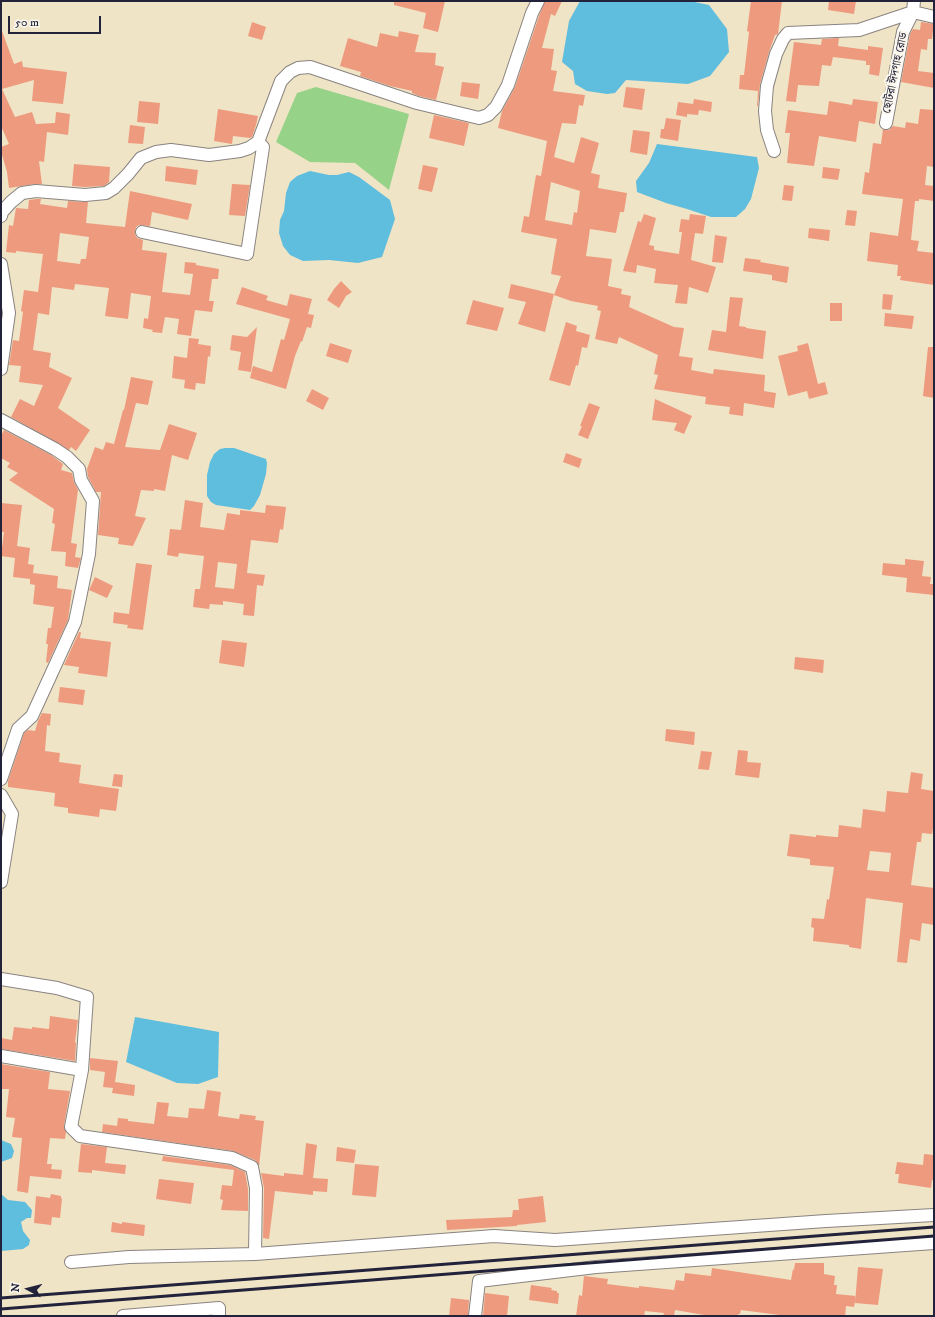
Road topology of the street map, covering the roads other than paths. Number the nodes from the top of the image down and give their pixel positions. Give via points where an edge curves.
1 (538, 1) edge
2 (914, 6) edge
3 (934, 17) edge
4 (886, 123) dead end
5 (258, 142) junction
6 (774, 151) dead end
7 (1, 211) edge
8 (142, 232) dead end
9 (1, 264) edge
10 (1, 369) edge
11 (1, 420) edge
12 (1, 779) edge
13 (1, 795) edge
14 (1, 882) edge
15 (1, 979) edge
16 (1, 1056) edge
17 (82, 1070) junction
18 (934, 1215) edge
19 (934, 1243) edge
20 (256, 1254) junction
21 (71, 1262) dead end
22 (123, 1316) edge
23 (219, 1316) edge
24 (475, 1316) edge

1 - 5 street via 508,85 496,108 488,115 479,118 417,103 310,67 298,68 281,81
2 - 3 street
2 - 4 street, ছোটরা ঈদগাহ রোড via 903,32
2 - 6 street via 859,30 788,33 776,54 767,86 767,130
5 - 7 street via 240,151 209,155 171,150 156,152 141,158 114,188 106,193 22,193
5 - 8 street via 263,147 247,254
9 - 10 street via 9,313
11 - 12 street via 67,457 79,469 81,480 93,500 89,554 75,622 32,716 18,729
13 - 14 street via 12,814
15 - 17 street via 57,988 87,997
16 - 17 street
17 - 20 street via 71,1127 80,1136 232,1158 252,1167 256,1188
18 - 20 street via 555,1240 494,1236
19 - 24 street via 596,1267 479,1281
20 - 21 street via 129,1257
22 - 23 street via 219,1308

